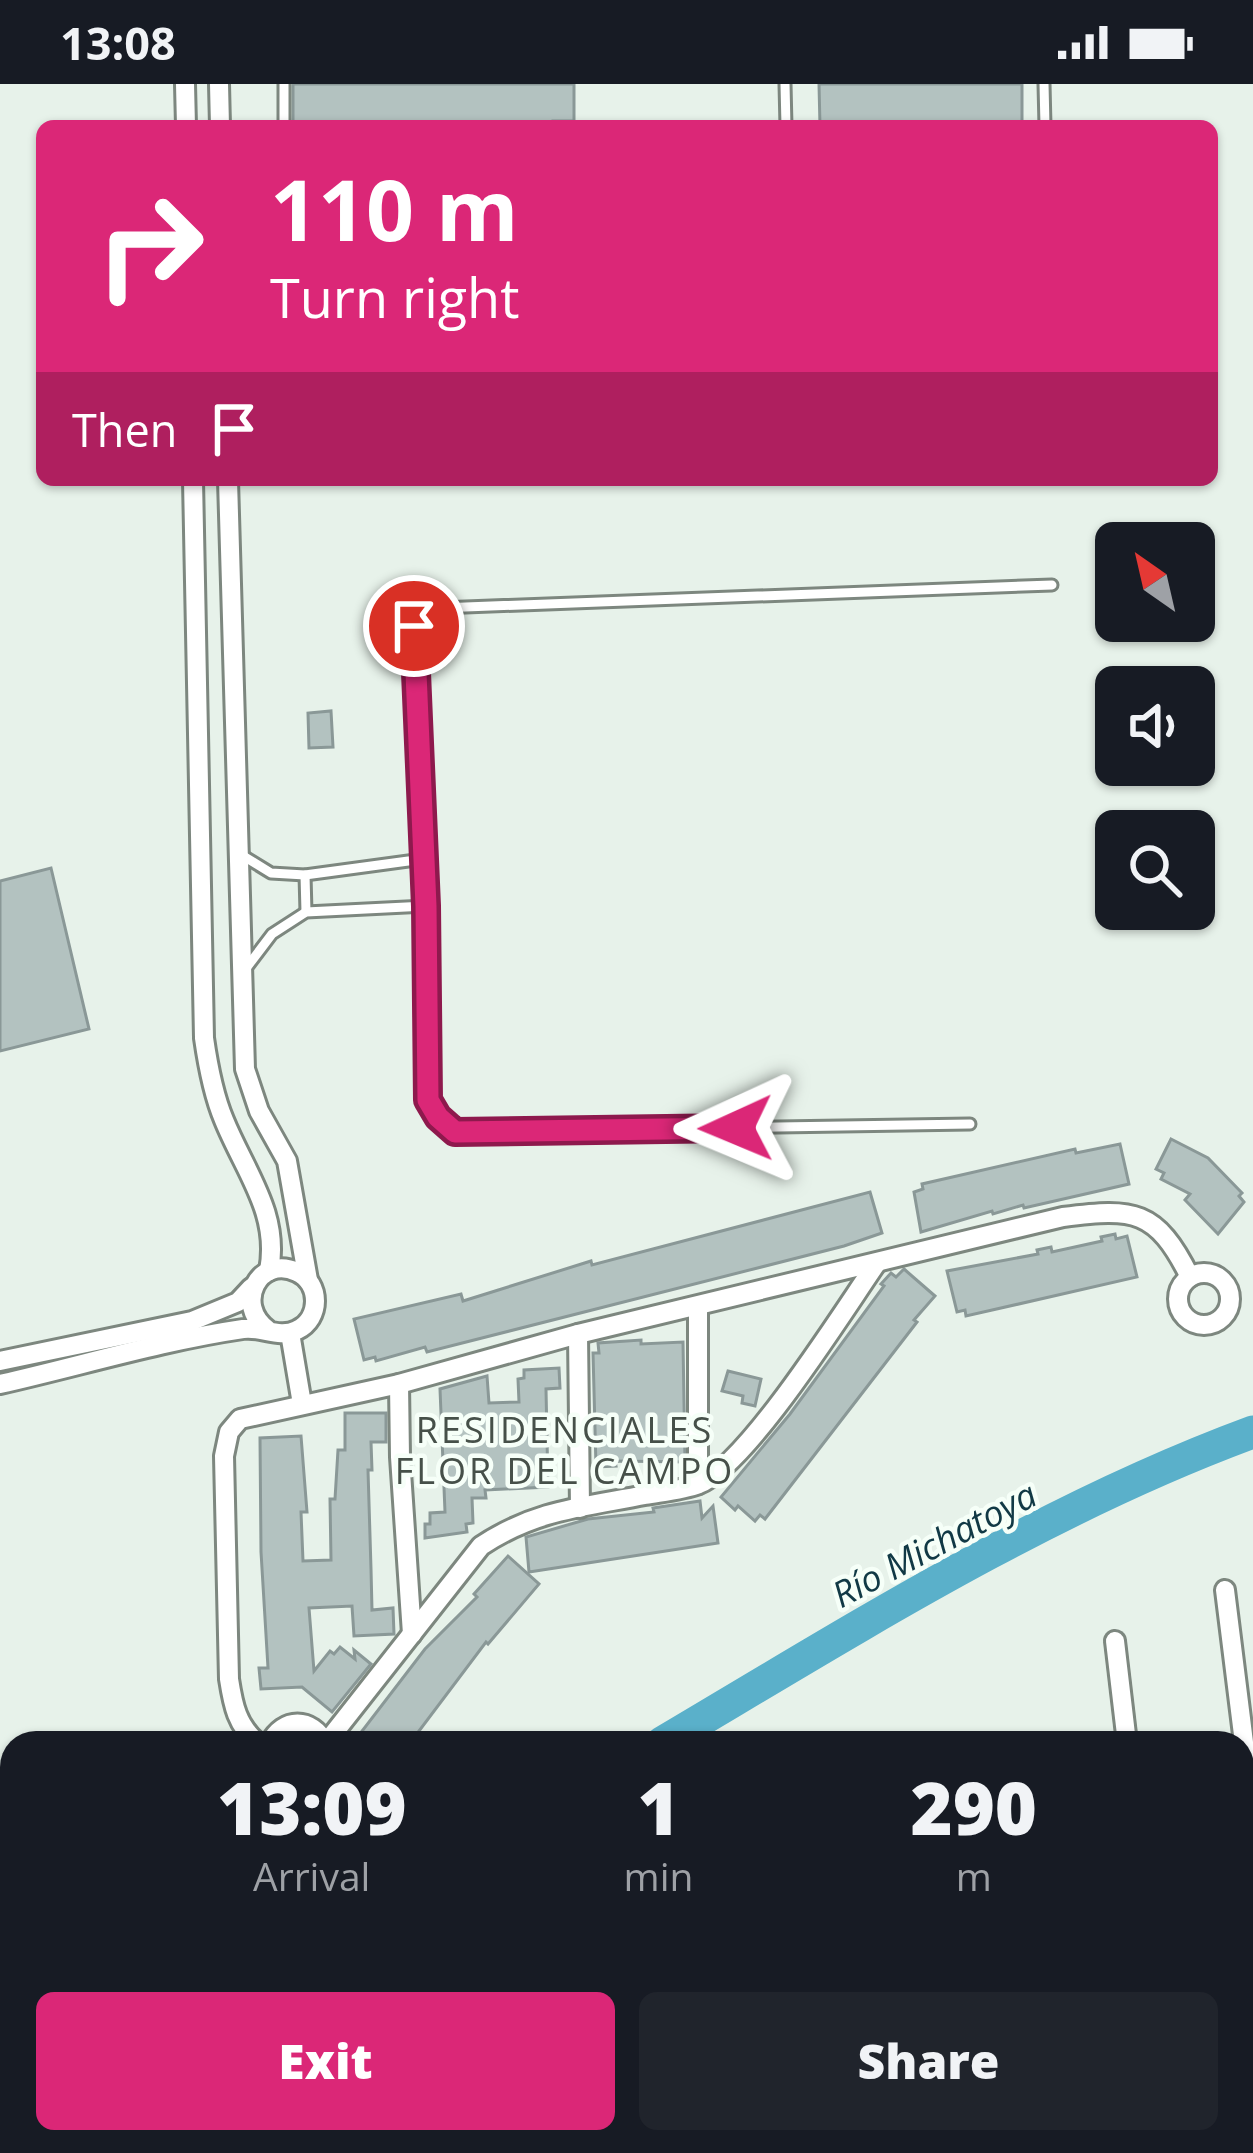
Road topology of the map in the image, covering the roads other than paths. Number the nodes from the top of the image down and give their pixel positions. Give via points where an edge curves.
1 (185, 84) edge
2 (219, 84) edge
3 (284, 84) edge
4 (785, 84) edge
5 (1044, 84) edge
6 (186, 120) edge
7 (220, 120) edge
8 (284, 120) edge
9 (787, 120) edge
10 (1045, 120) edge
11 (193, 486) edge
12 (228, 486) edge
13 (1052, 585) dead end
14 (240, 854) junction
15 (423, 859) junction
16 (305, 875) junction
17 (426, 906) junction
18 (306, 912) junction
19 (241, 975) junction
20 (970, 1124) dead end
21 (876, 1264) junction
22 (1190, 1277) dead end
23 (262, 1278) junction
24 (308, 1280) junction
25 (698, 1307) junction
26 (268, 1330) junction
27 (290, 1333) junction
28 (578, 1334) junction
29 (0, 1361) edge
30 (0, 1384) edge
31 (399, 1384) junction
32 (302, 1404) junction
33 (698, 1484) junction
34 (580, 1508) junction
35 (1225, 1590) dead end
36 (412, 1634) junction
37 (1115, 1641) dead end
38 (245, 1731) edge
39 (278, 1731) edge
40 (317, 1731) edge
41 (335, 1731) edge
42 (1126, 1731) edge
43 (1243, 1731) edge

1 - 6 street
2 - 7 street
3 - 8 lane
4 - 9 lane
5 - 10 lane
11 - 23 street via 204,1038 224,1121 267,1208 272,1256
12 - 14 street
13 - 15 lane via 421,614 414,626
14 - 16 lane via 271,873
14 - 19 street
15 - 16 lane
15 - 17 lane
16 - 18 lane
17 - 18 lane
17 - 20 lane via 428,1100 455,1132
18 - 19 lane via 272,934
19 - 24 street via 244,1069 287,1160
21 - 22 street via 1115,1210 1151,1221
21 - 25 street
21 - 33 street via 767,1418 723,1469
23 - 24 street via 290,1269
23 - 26 street via 250,1305
23 - 29 street via 238,1302 192,1321
24 - 27 street via 314,1312
25 - 28 street
25 - 33 street
26 - 27 street
26 - 30 street via 246,1328
27 - 32 street
28 - 31 street
28 - 34 street
31 - 32 street
31 - 36 street
32 - 38 street via 240,1419 224,1456 229,1679
33 - 34 street
34 - 36 street via 513,1525 481,1546
35 - 43 street
36 - 41 street
37 - 42 street
39 - 40 street via 298,1722

